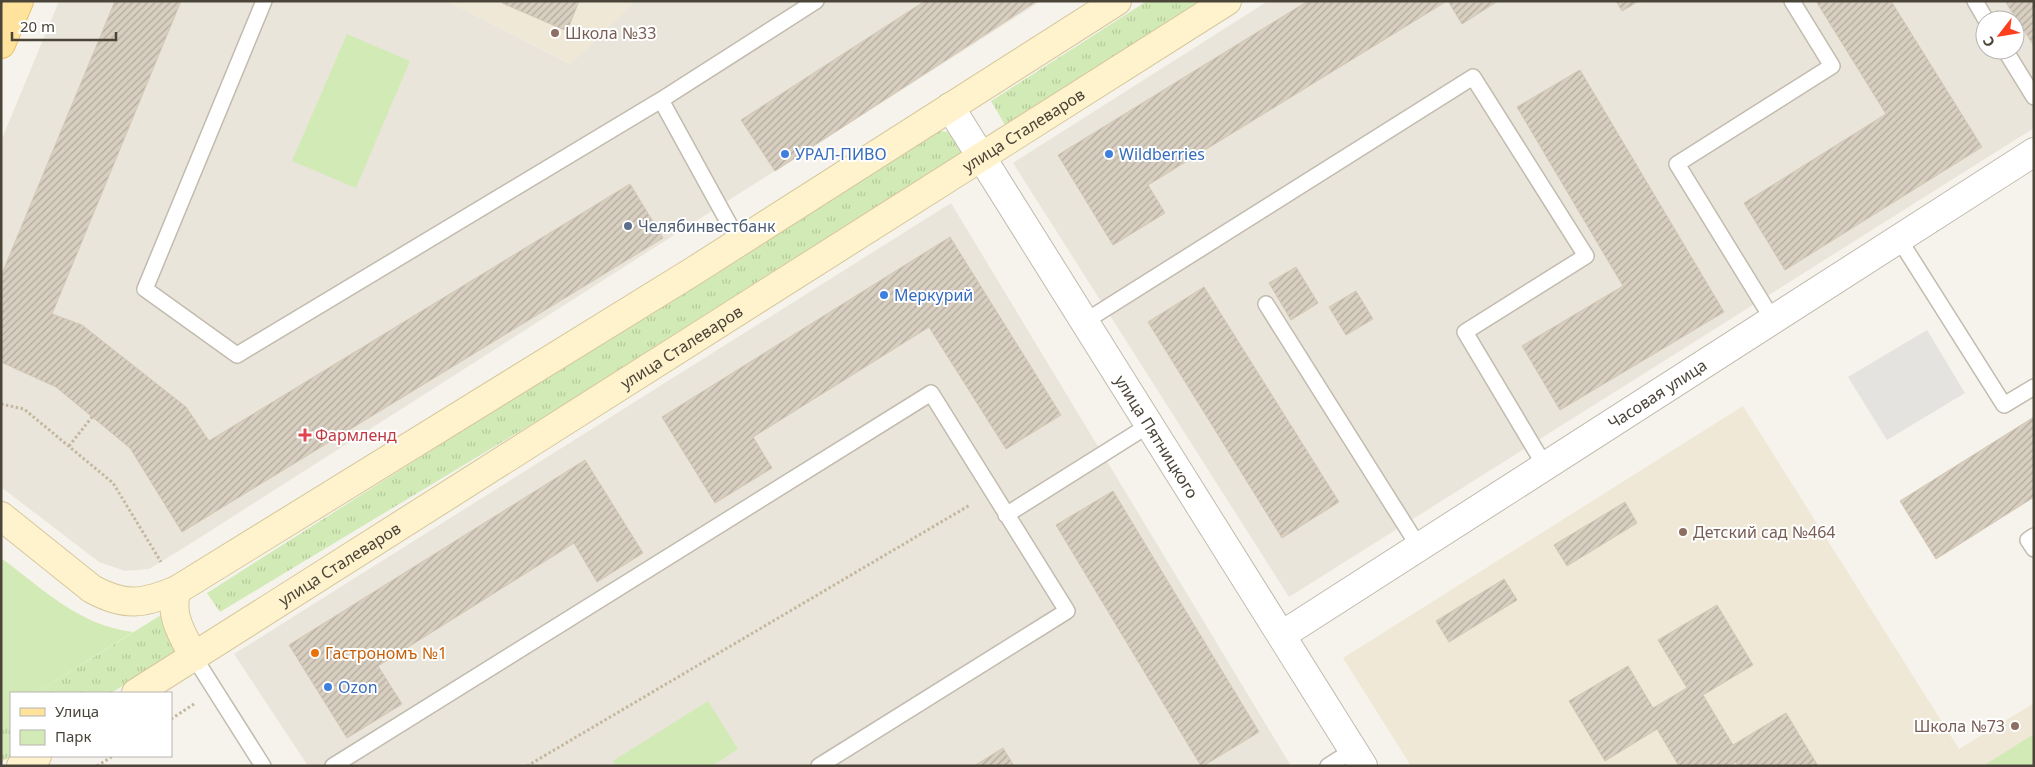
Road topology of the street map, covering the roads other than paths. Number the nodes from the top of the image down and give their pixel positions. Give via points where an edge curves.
1 (19, 1) edge
2 (264, 1) edge
3 (816, 1) edge
4 (1116, 1) edge
5 (1227, 1) edge
6 (1792, 1) edge
7 (1, 44) edge
8 (2011, 60) edge
9 (2034, 97) edge
10 (661, 100) junction
11 (950, 108) junction
12 (2034, 152) edge
13 (981, 157) junction
14 (1899, 239) junction
15 (739, 242) junction
16 (1266, 304) dead end
17 (1773, 320) junction
18 (1084, 322) junction
19 (2034, 387) edge
20 (1149, 426) junction
21 (1545, 466) junction
22 (1006, 515) junction
23 (1, 516) edge
24 (2034, 536) edge
25 (1419, 547) junction
26 (2034, 549) edge
27 (177, 590) junction
28 (1282, 635) junction
29 (194, 657) junction
30 (138, 692) edge
31 (36, 757) edge
32 (1358, 758) edge
33 (22, 766) edge
34 (263, 766) edge
35 (333, 766) edge
36 (819, 766) edge
37 (1328, 766) edge

1 - 7 main road
2 - 10 lane via 145,289 237,355
3 - 10 lane
4 - 11 street
5 - 13 street, улица Сталеваров
6 - 17 lane via 1832,66 1677,164
8 - 9 lane
10 - 15 lane
11 - 13 street, улица Пятницкого
11 - 15 street
12 - 14 street, Часовая улица
13 - 18 street, улица Пятницкого
13 - 29 street, улица Сталеваров
14 - 17 street, Часовая улица
14 - 19 lane via 2004,406
15 - 27 street
16 - 25 lane
17 - 21 street, Часовая улица
18 - 20 street, улица Пятницкого
18 - 21 lane via 1473,77 1586,256 1465,332
20 - 22 lane
20 - 28 street, улица Пятницкого
21 - 25 street, Часовая улица
22 - 35 lane via 931,393
22 - 36 lane via 1067,611
23 - 27 street via 92,589 107,597 136,602
24 - 26 lane via 2028,540
25 - 28 street, Часовая улица
27 - 29 street via 175,615
28 - 32 street, улица Пятницкого
29 - 30 street, улица Сталеваров
29 - 34 lane
31 - 33 street
32 - 37 lane

